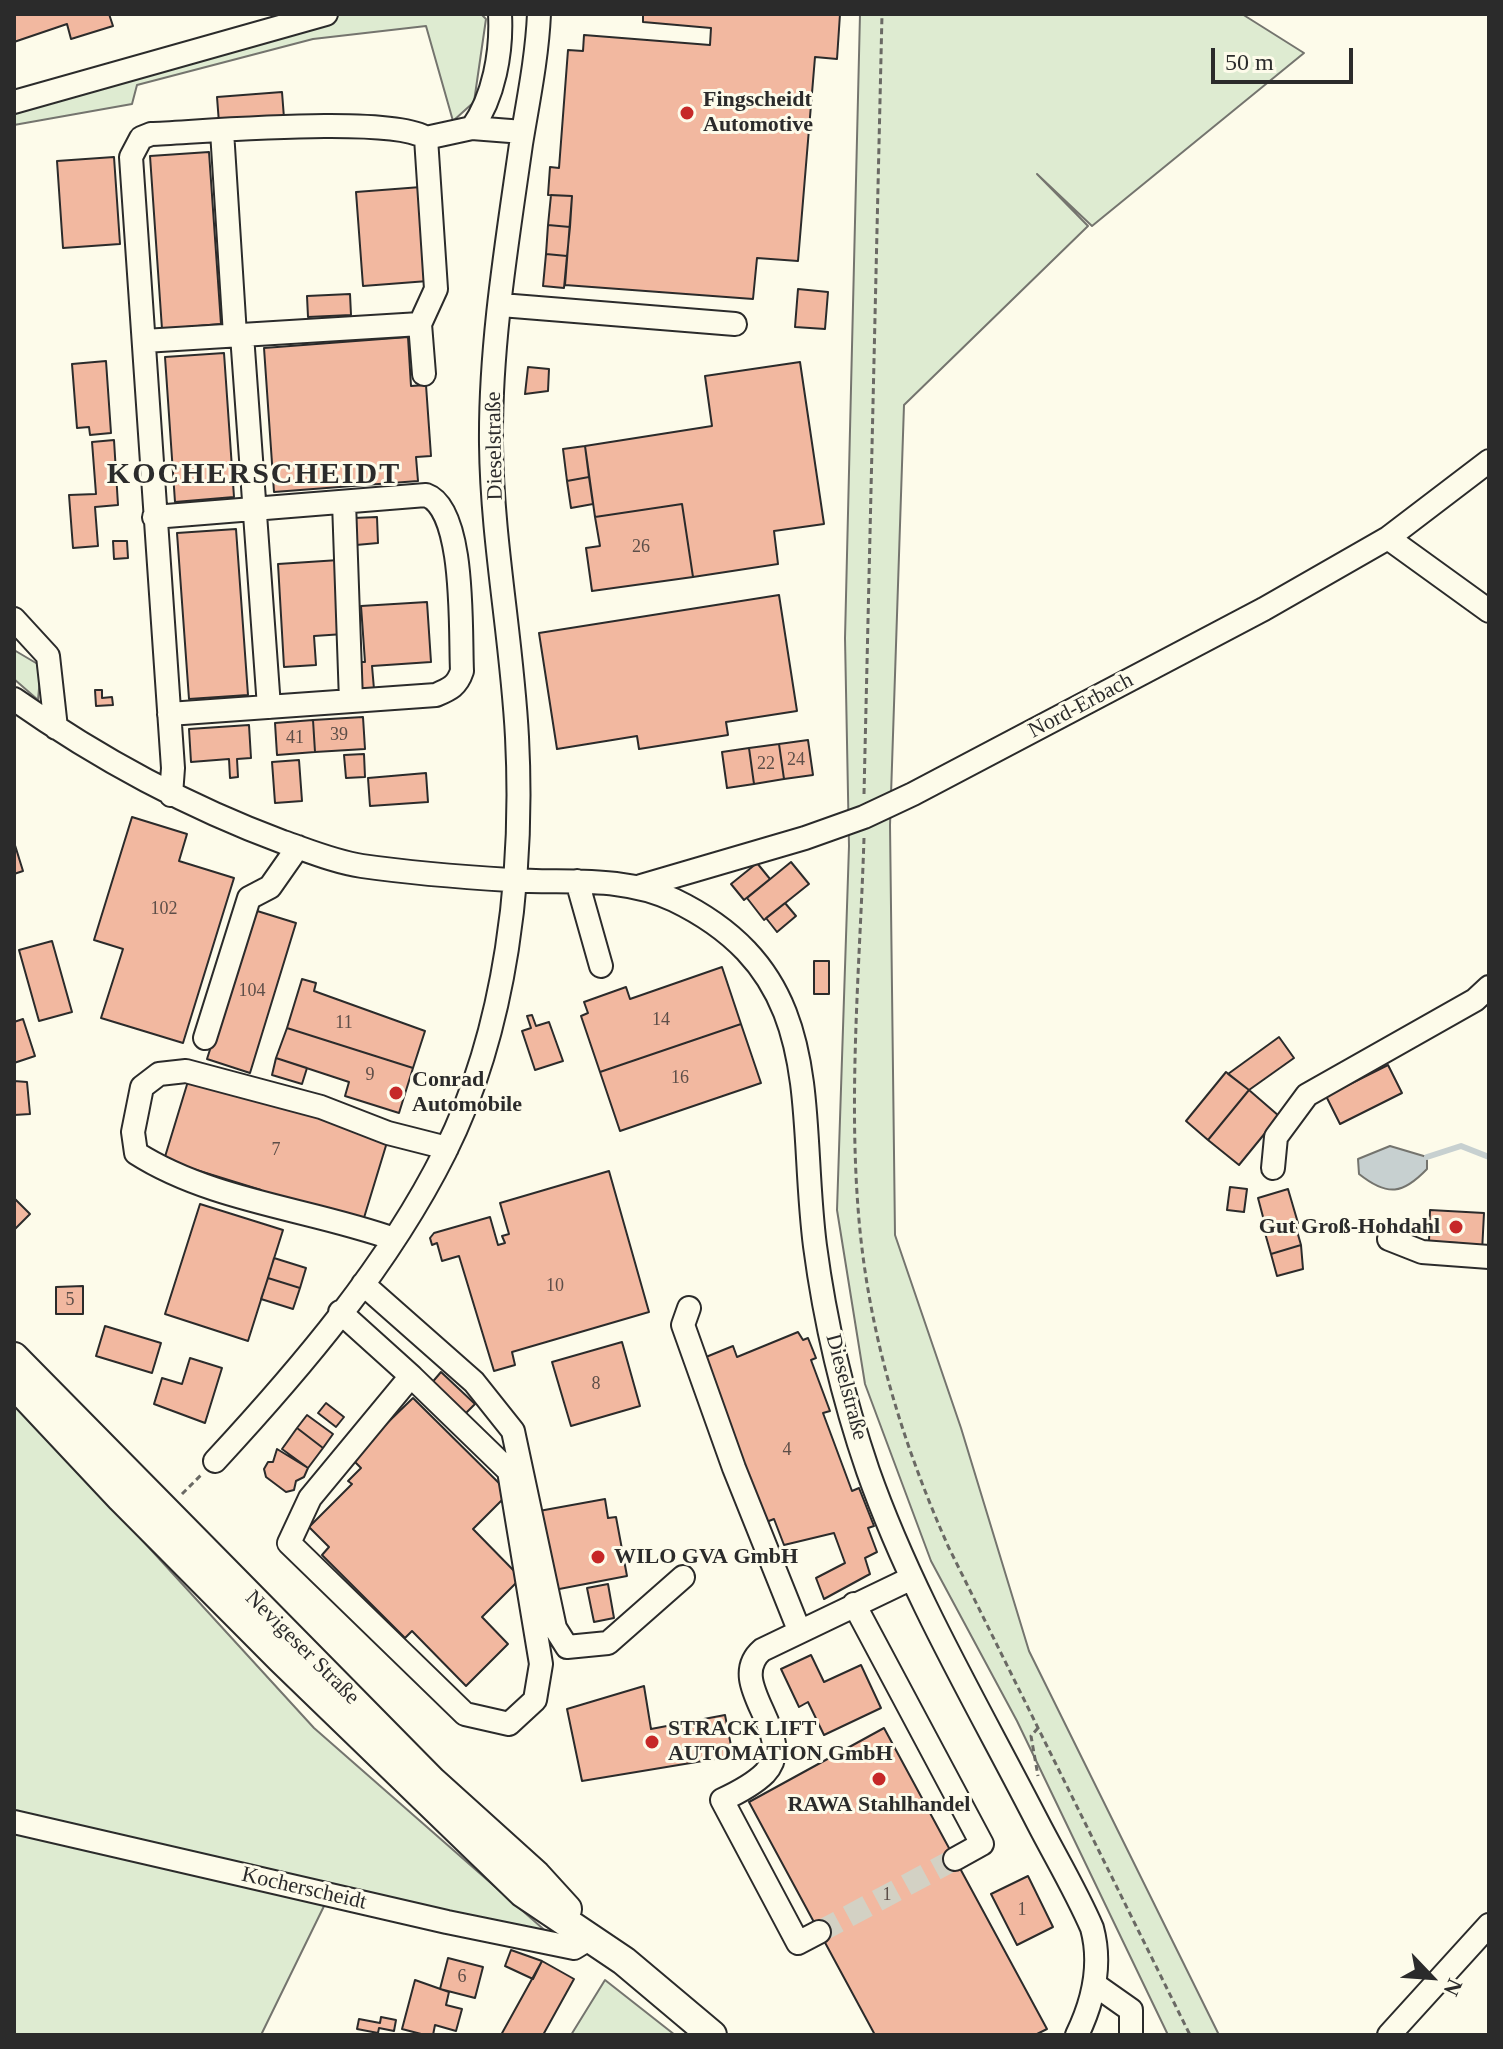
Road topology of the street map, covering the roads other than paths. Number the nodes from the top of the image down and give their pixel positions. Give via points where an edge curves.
1 (326, 14) edge
2 (500, 14) edge
3 (539, 14) edge
4 (14, 102) edge
5 (472, 128) junction
6 (222, 131) junction
7 (523, 132) junction
8 (426, 138) junction
9 (501, 305) junction
10 (420, 324) junction
11 (735, 324) dead end
12 (238, 335) junction
13 (144, 341) junction
14 (424, 374) dead end
15 (1489, 461) edge
16 (344, 502) junction
17 (255, 509) junction
18 (154, 517) junction
19 (1388, 538) junction
20 (1489, 611) edge
21 (14, 619) edge
22 (14, 699) edge
23 (351, 701) junction
24 (269, 707) junction
25 (169, 714) junction
26 (56, 728) junction
27 (171, 795) junction
28 (298, 847) junction
29 (513, 881) junction
30 (577, 881) junction
31 (641, 886) junction
32 (601, 966) dead end
33 (1489, 987) edge
34 (205, 1038) dead end
35 (447, 1148) junction
36 (1273, 1168) dead end
37 (394, 1239) junction
38 (1389, 1239) dead end
39 (1489, 1257) edge
40 (363, 1284) junction
41 (689, 1308) dead end
42 (340, 1312) junction
43 (14, 1357) edge
44 (411, 1376) junction
45 (14, 1384) edge
46 (215, 1461) road end
47 (683, 1577) dead end
48 (912, 1578) junction
49 (854, 1604) junction
50 (799, 1630) junction
51 (14, 1822) edge
52 (955, 1859) tunnel mouth
53 (1489, 1925) edge
54 (819, 1932) tunnel mouth
55 (592, 1937) junction
56 (654, 1984) junction
57 (1094, 1984) junction
58 (712, 2035) edge
59 (736, 2035) edge
60 (1077, 2035) edge
61 (1131, 2035) edge
62 (1389, 2035) edge

1 - 4 street
2 - 5 street via 490,94
3 - 7 street, Dieselstraße
5 - 7 street
5 - 8 street
6 - 8 street via 402,127
6 - 12 street
6 - 13 street via 151,134 134,147
7 - 9 street, Dieselstraße
8 - 10 street via 436,289
9 - 11 street
9 - 29 street, Dieselstraße via 491,443 517,738
10 - 12 street
10 - 14 street
12 - 13 street
12 - 17 street
13 - 18 street
15 - 19 street, Nord-Erbach
16 - 17 street
16 - 23 street
16 - 23 street via 426,495 446,512 454,536 462,671 458,683 436,695
17 - 18 street
17 - 24 street
18 - 25 street
19 - 20 street
19 - 31 street, Nord-Erbach via 1117,687 864,817
21 - 26 street via 48,656
22 - 26 street, Dieselstraße
23 - 24 street
24 - 25 street
25 - 27 street
26 - 27 street, Dieselstraße
27 - 28 street, Dieselstraße
28 - 29 street, Dieselstraße via 357,866
28 - 34 street via 270,887 249,898
29 - 30 street, Dieselstraße
29 - 35 street, Dieselstraße via 491,1021
30 - 31 street, Dieselstraße
30 - 32 street
31 - 48 street, Dieselstraße via 677,901 736,944 764,973 794,1029 824,1301 869,1472
33 - 36 street via 1475,1000 1307,1095 1276,1137
35 - 37 street, Dieselstraße
35 - 37 street via 186,1071 159,1074 142,1087 133,1132 136,1153 160,1168 264,1205
37 - 40 street, Dieselstraße
38 - 39 street via 1422,1252
40 - 42 street, Dieselstraße
40 - 47 street via 474,1382 513,1431 555,1628 567,1647 608,1643
41 - 50 street via 683,1325
42 - 44 street
42 - 46 street, Dieselstraße
43 - 55 main road, Nevigeser Straße via 433,1782 536,1875
44 - 44 street via 310,1498 289,1543 465,1714 509,1724 535,1700 541,1664 509,1471
45 - 55 main road, Nevigeser Straße via 420,1796 523,1893
48 - 49 street
48 - 57 street, Dieselstraße via 1088,1919 1096,1951
49 - 50 street
49 - 52 street via 982,1844
50 - 54 street via 753,1658 752,1684 771,1730 773,1753 767,1771 722,1800 798,1943
51 - 55 street, Kocherscheidt via 574,1948
53 - 62 street
55 - 56 main road, Nevigeser Straße
56 - 58 main road, Nevigeser Straße
56 - 59 main road, Nevigeser Straße
57 - 60 street, Dieselstraße
57 - 61 street via 1131,2010

